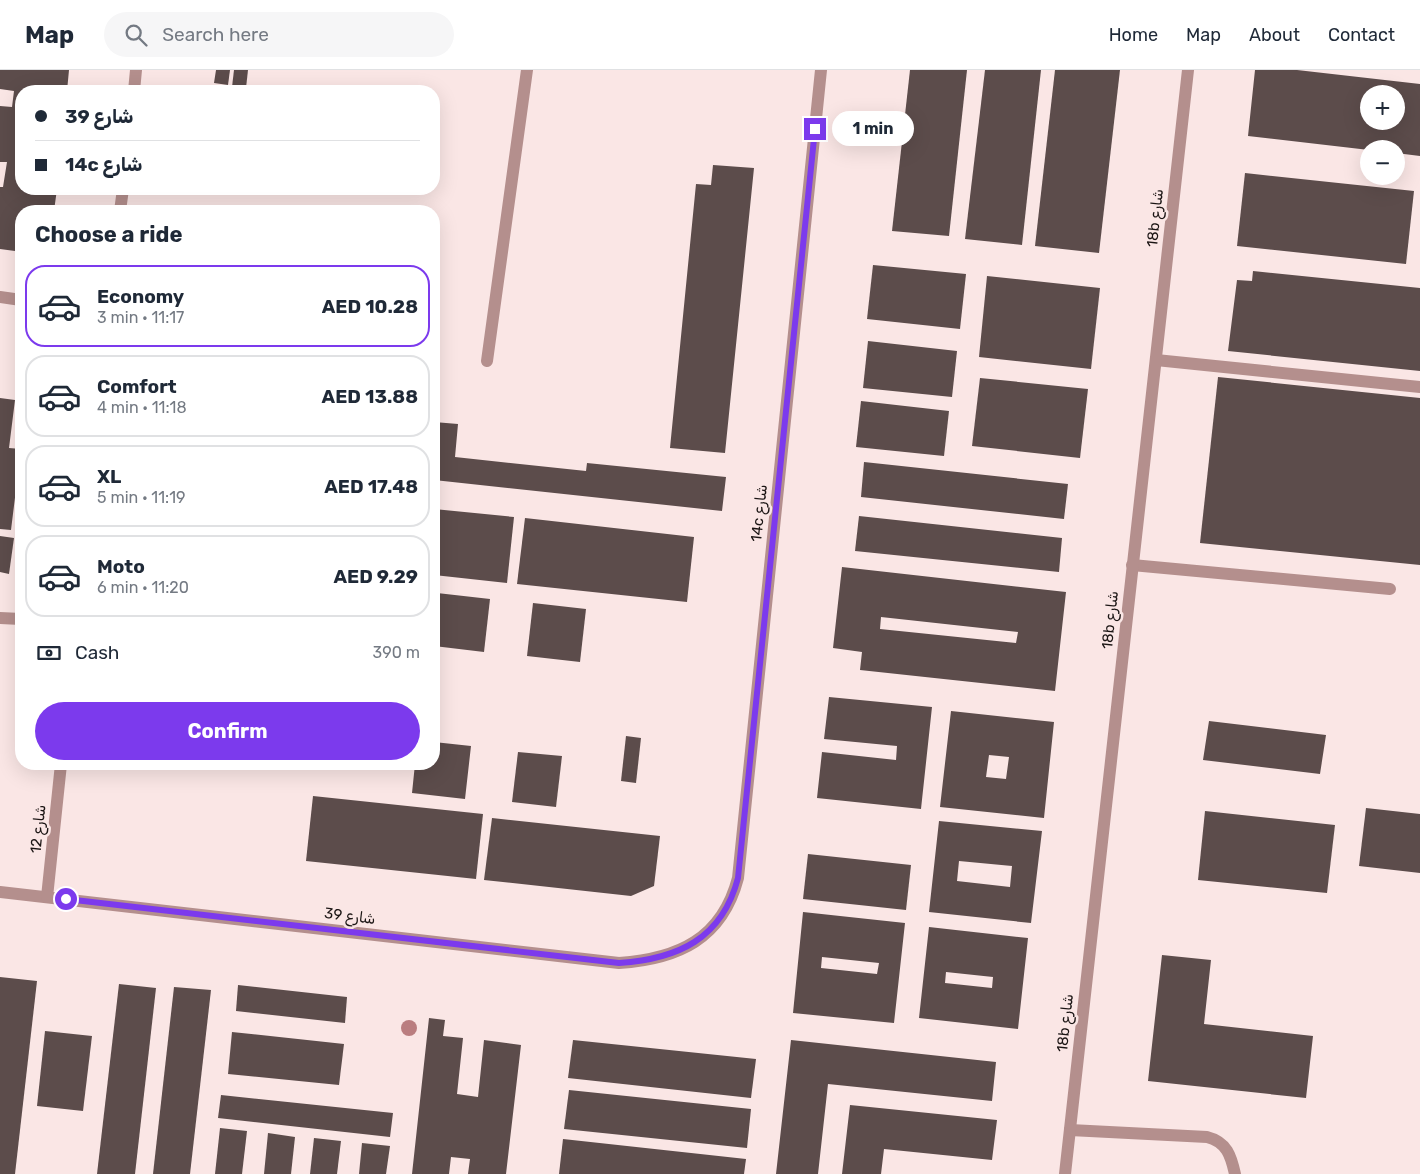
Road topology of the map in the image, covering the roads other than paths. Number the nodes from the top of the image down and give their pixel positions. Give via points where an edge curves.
1 (136, 70) edge
2 (526, 70) edge
3 (821, 70) edge
4 (1188, 70) edge
5 (135, 85) edge
6 (0, 298) edge
7 (15, 299) edge
8 (1156, 360) junction
9 (487, 361) dead end
10 (1420, 387) edge
11 (1132, 564) junction
12 (1390, 589) dead end
13 (0, 618) edge
14 (15, 619) edge
15 (60, 770) edge
16 (0, 892) edge
17 (47, 897) junction
18 (693, 943) joint
19 (1070, 1130) junction
20 (1065, 1174) edge
21 (1235, 1174) edge

1 - 5 street
2 - 9 street
3 - 18 street, 14c شارع via 738,878 718,922
4 - 8 street, 18b شارع
6 - 7 street
8 - 10 street
8 - 11 street, 18b شارع
11 - 12 street
11 - 19 street, 18b شارع
13 - 14 street
15 - 17 street, شارع 12
16 - 17 street, شارع 39
17 - 18 street, شارع 39 via 619,963 657,958
19 - 20 street, 18b شارع
19 - 21 street via 1217,1139 1229,1152

